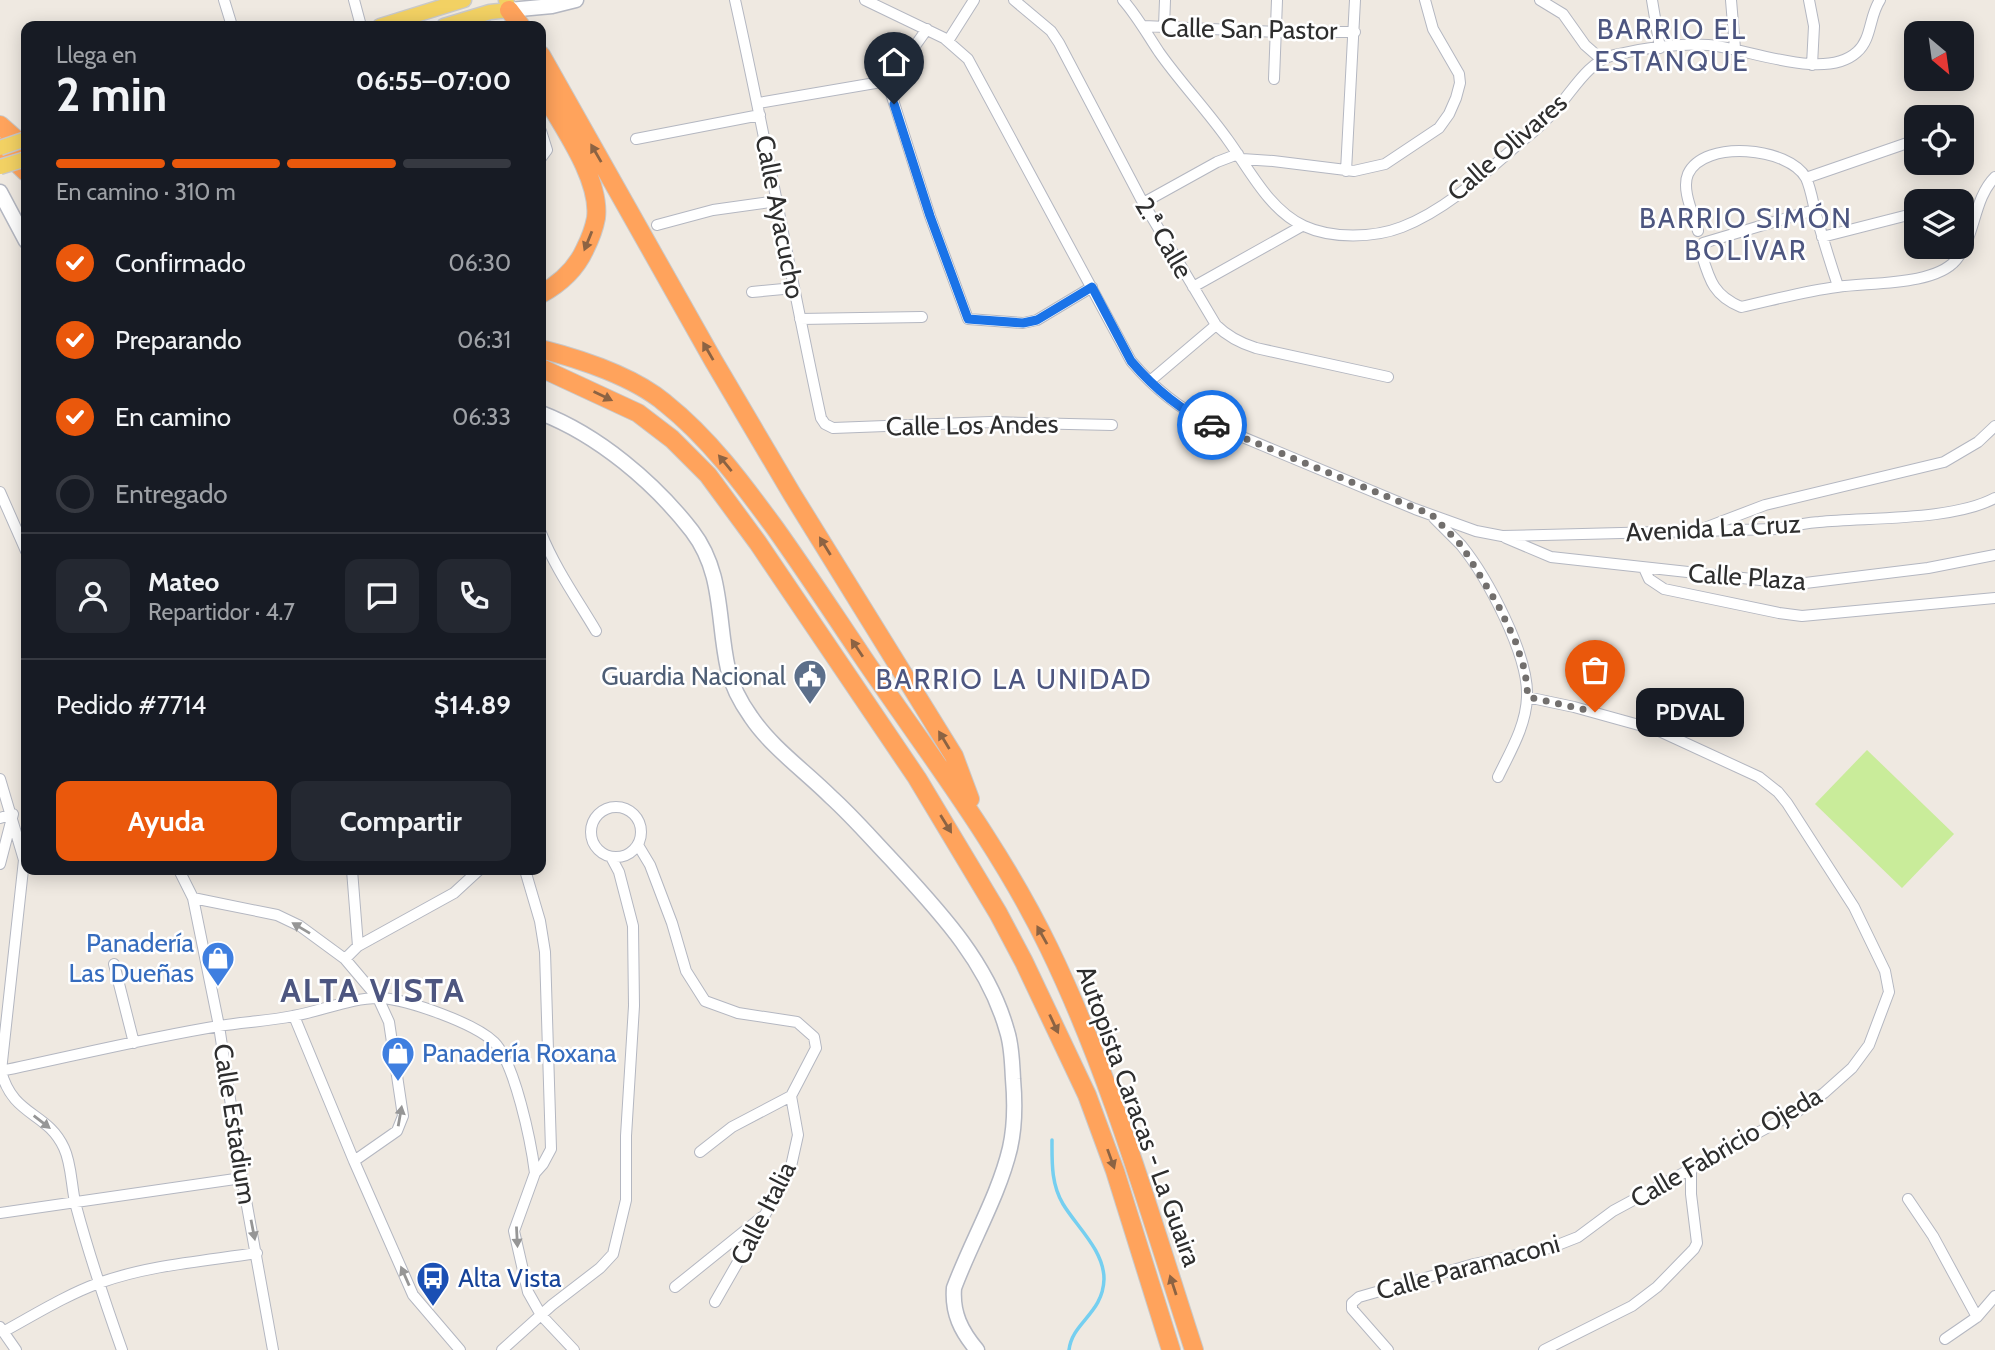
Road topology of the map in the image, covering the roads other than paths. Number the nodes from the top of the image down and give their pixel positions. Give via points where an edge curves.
1 (224, 0) edge
2 (354, 0) edge
3 (464, 0) edge
4 (576, 0) edge
5 (735, 0) edge
6 (864, 0) edge
7 (974, 0) edge
8 (1014, 0) edge
9 (1123, 0) edge
10 (1165, 0) edge
11 (1277, 0) edge
12 (1355, 0) edge
13 (1425, 0) edge
14 (1540, 0) edge
15 (1652, 0) edge
16 (1731, 0) edge
17 (1809, 0) edge
18 (1880, 0) edge
19 (509, 16) edge
20 (230, 21) edge
21 (360, 21) edge
22 (396, 21) edge
23 (459, 21) edge
24 (1144, 26) junction
25 (1164, 27) junction
26 (927, 29) junction
27 (1276, 32) junction
28 (1355, 32) junction
29 (948, 41) junction
30 (1660, 48) junction
31 (1735, 48) junction
32 (1601, 59) junction
33 (546, 64) edge
34 (1812, 65) junction
35 (1275, 79) dead end
36 (887, 81) junction
37 (546, 98) edge
38 (758, 103) junction
39 (760, 115) junction
40 (0, 125) edge
41 (636, 139) dead end
42 (21, 141) edge
43 (21, 144) edge
44 (1904, 144) edge
45 (0, 147) edge
46 (1240, 157) junction
47 (21, 161) edge
48 (0, 167) edge
49 (21, 167) edge
50 (1346, 171) junction
51 (1995, 177) edge
52 (1806, 178) junction
53 (0, 192) edge
54 (777, 201) junction
55 (1143, 203) junction
56 (1814, 210) junction
57 (1904, 216) edge
58 (657, 225) dead end
59 (1303, 226) junction
60 (1698, 231) dead end
61 (21, 232) edge
62 (1822, 237) junction
63 (1838, 286) junction
64 (1092, 287) junction
65 (1193, 287) junction
66 (794, 288) junction
67 (546, 291) edge
68 (752, 292) dead end
69 (922, 317) dead end
70 (800, 319) junction
71 (1216, 325) junction
72 (546, 350) edge
73 (546, 370) edge
74 (1388, 377) dead end
75 (1150, 381) junction
76 (546, 415) edge
77 (1112, 425) dead end
78 (1995, 426) edge
79 (833, 428) joint
80 (0, 492) edge
81 (1995, 498) edge
82 (1432, 515) junction
83 (1695, 531) junction
84 (1502, 536) junction
85 (21, 540) edge
86 (546, 546) edge
87 (1995, 555) edge
88 (1644, 568) junction
89 (1995, 598) edge
90 (596, 631) dead end
91 (1528, 697) junction
92 (1497, 777) dead end
93 (0, 779) edge
94 (13, 814) junction
95 (0, 818) edge
96 (980, 825) junction
97 (21, 843) edge
98 (638, 845) junction
99 (611, 857) junction
100 (0, 864) edge
101 (24, 875) edge
102 (182, 875) edge
103 (352, 875) edge
104 (474, 875) edge
105 (526, 875) edge
106 (193, 898) junction
107 (358, 946) junction
108 (345, 959) junction
109 (114, 964) dead end
110 (378, 998) junction
111 (294, 1016) junction
112 (219, 1026) junction
113 (134, 1043) junction
114 (1, 1071) edge
115 (791, 1096) junction
116 (700, 1152) dead end
117 (354, 1161) junction
118 (1691, 1168) junction
119 (535, 1173) junction
120 (242, 1178) junction
121 (1908, 1199) dead end
122 (75, 1202) junction
123 (768, 1212) junction
124 (0, 1213) edge
125 (1599, 1221) joint
126 (257, 1252) junction
127 (99, 1283) junction
128 (675, 1287) dead end
129 (1995, 1296) edge
130 (715, 1302) dead end
131 (541, 1315) junction
132 (1977, 1317) junction
133 (2, 1329) edge
134 (1945, 1339) dead end
135 (16, 1350) edge
136 (122, 1350) edge
137 (273, 1350) edge
138 (460, 1350) edge
139 (502, 1350) edge
140 (574, 1350) edge
141 (977, 1350) edge
142 (1171, 1350) edge
143 (1194, 1350) edge
144 (1388, 1350) edge
145 (1544, 1350) edge

1 - 20 street
2 - 21 street
3 - 22 main road
4 - 19 main road
5 - 38 street, Calle Ayacucho
6 - 26 street, Avenida La Cruz
7 - 29 street
8 - 55 street, 2.ª Calle via 1059,43
9 - 24 street, Calle Olivares
10 - 25 street
11 - 27 street
12 - 28 street
13 - 50 street via 1433,29 1459,74 1453,106 1439,128 1396,158 1372,168
14 - 32 street via 1563,14
15 - 30 street
16 - 31 street
17 - 34 street via 1814,26
18 - 34 street via 1867,39 1856,54 1845,61
19 - 23 main road via 489,12
24 - 25 street, Calle San Pastor
24 - 46 street, Calle Olivares
25 - 27 street, Calle San Pastor
26 - 29 street, Avenida La Cruz
26 - 36 street
27 - 28 street, Calle San Pastor
27 - 35 street
28 - 50 street
29 - 64 street, Avenida La Cruz via 968,59 981,81
30 - 31 street
30 - 32 street
31 - 34 street
32 - 59 street, Calle Olivares via 1535,131 1490,170 1420,219 1388,232 1356,235
96 -> 33 highway via 954,756 779,472
36 - 38 street
36 - 64 street via 968,319 1037,320
37 -> 67 highway via 590,180 596,216 580,260
38 - 39 street, Calle Ayacucho
39 - 41 street
39 - 54 street, Calle Ayacucho
40 - 43 highway
42 - 45 main road, bridge
44 - 52 street
45 - 49 highway
46 - 50 street
46 - 55 street via 1217,162
46 - 59 street, Calle Olivares via 1274,204
47 - 48 main road, bridge
51 - 63 street via 1981,197 1962,252 1948,267 1905,279
52 - 56 street
52 - 60 street via 1786,159 1750,151 1706,158 1693,167 1686,186
53 - 61 main road
54 - 58 street via 713,210
54 - 66 street, Calle Ayacucho
55 - 65 street, 2.ª Calle
56 - 62 street
56 - 63 street via 1703,243 1700,249 1709,278 1716,291 1741,307
57 - 62 street
59 - 65 street
62 - 63 street
64 - 75 street, Avenida La Cruz via 1131,361
65 - 71 street, 2.ª Calle
66 - 68 street
66 - 70 street, Calle Ayacucho
69 - 70 street
70 - 79 street, Calle Ayacucho via 821,418
71 - 74 street, 2.ª Calle via 1242,344
71 - 75 street
96 -> 72 highway, Autopista Caracas - La Guaira via 747,489 694,428 663,400 636,385
73 -> 142 highway, Autopista Caracas - La Guaira via 638,413 708,475 917,778 998,913 1087,1095
75 - 82 street, Avenida La Cruz via 1184,411 1209,424
76 - 141 main road via 612,453 649,484 693,533 717,583 728,671 738,697 772,741 904,874 967,947 991,987 1008,1033 1014,1097 1012,1136 1003,1171 954,1288 956,1316
77 - 79 street, Calle Los Andes via 990,422
78 - 83 street via 1944,462 1765,505
80 - 85 street
81 - 83 street, Avenida La Cruz via 1942,512 1776,529
82 - 84 street, Avenida La Cruz
82 - 91 street via 1462,546 1498,605 1515,640
83 - 84 street, Avenida La Cruz
84 - 88 street, Calle Plaza via 1551,557
86 - 90 street
87 - 88 street, Calle Plaza via 1797,584
88 - 89 street via 1649,579 1664,589 1802,616
91 - 92 street via 1522,727
91 - 118 street, Calle Fabricio Ojeda via 1657,730 1769,784 1787,803 1854,907 1885,971 1889,992 1869,1045 1852,1068 1798,1111
93 - 94 street
94 - 95 street
94 - 97 street
94 - 100 street
143 -> 96 highway, Autopista Caracas - La Guaira via 1085,1030 1049,948
98 - 99 street via 626,855
98 - 99 street via 641,830 635,815 621,808 605,810 594,822 592,839
98 - 115 street via 650,865 686,971 705,1001 738,1013 797,1021 814,1037 816,1048
99 - 131 street via 633,926 626,1200 612,1254 600,1269
101 - 114 street
102 - 106 street, Calle Estadium
103 - 107 street
104 - 107 street via 454,893
105 - 119 street via 540,921 548,996 551,1149
108 -> 106 street via 277,915
106 - 112 street, Calle Estadium
107 - 108 street
108 - 110 street
109 - 113 street
110 - 111 street
117 -> 110 street via 397,1131 403,1116 389,1022
110 - 119 street via 406,1001 479,1031 494,1043 509,1069
111 - 112 street
111 - 117 street
112 - 113 street
112 - 120 street, Calle Estadium
113 - 114 street
114 -> 122 street via 5,1088 16,1103 49,1126 64,1148
115 - 116 street via 732,1128
115 - 123 street, Calle Italia via 798,1135 790,1171
138 -> 117 street via 413,1295
118 - 125 street, Calle Fabricio Ojeda
118 - 145 street via 1695,1249 1632,1306
119 -> 131 street via 514,1231 528,1292
120 - 122 street
120 -> 126 street, Calle Estadium
121 - 132 street
122 - 124 street
122 - 127 street
123 - 128 street
123 - 130 street, Calle Italia
125 - 144 street, Calle Paramaconi via 1578,1237 1550,1248 1359,1297 1352,1309
126 - 127 street via 135,1272
126 - 137 street, Calle Estadium
127 - 133 street
127 - 136 street
129 - 132 street
131 - 139 street
131 - 140 street
132 - 134 street
133 - 135 street

